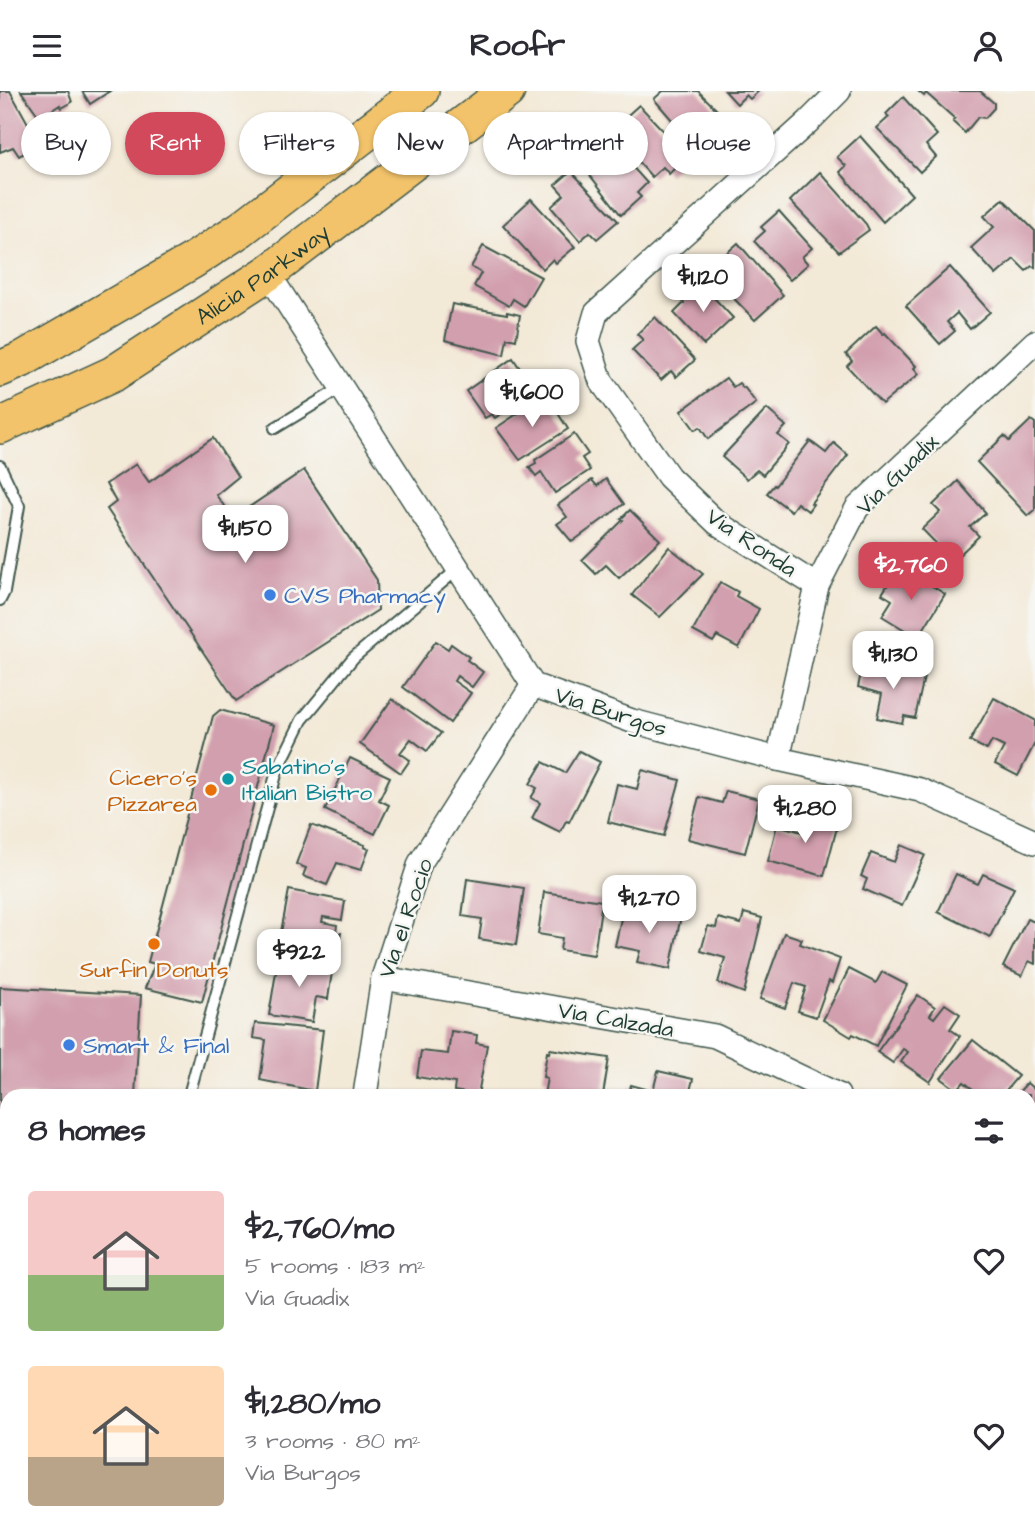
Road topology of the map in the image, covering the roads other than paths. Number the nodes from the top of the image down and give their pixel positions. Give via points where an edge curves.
1 (421, 91) edge
2 (507, 91) edge
3 (839, 91) edge
4 (241, 229) junction
5 (268, 274) junction
6 (1035, 342) edge
7 (0, 369) edge
8 (341, 388) junction
9 (0, 426) edge
10 (275, 428) dead end
11 (0, 466) edge
12 (458, 569) junction
13 (817, 586) junction
14 (0, 600) edge
15 (533, 685) junction
16 (778, 759) junction
17 (1035, 842) edge
18 (383, 978) junction
19 (191, 1089) edge
20 (366, 1089) edge
21 (825, 1089) edge

1 - 4 main road, Alicia Parkway
2 - 5 main road, Alicia Parkway
3 - 13 street, Via Ronda via 596,313 588,341 601,381 669,477 717,523
4 - 5 main road
4 - 7 main road, Alicia Parkway via 21,361
5 - 8 street, Via Burgos
5 - 9 main road, Alicia Parkway via 113,374
6 - 13 street, Via Guadix via 857,508
8 - 10 lane
8 - 12 street, Via Burgos
11 - 14 lane via 19,506
12 - 15 street, Via Burgos
12 - 19 lane via 353,658 302,720 277,771
13 - 16 street, Via Guadix
15 - 16 street, Via Burgos via 632,721
15 - 18 street, Via el Rocio via 420,863
16 - 17 street, Via Burgos via 920,790
18 - 20 street, Via el Rocio
18 - 21 street, Via Calzada via 715,1036

